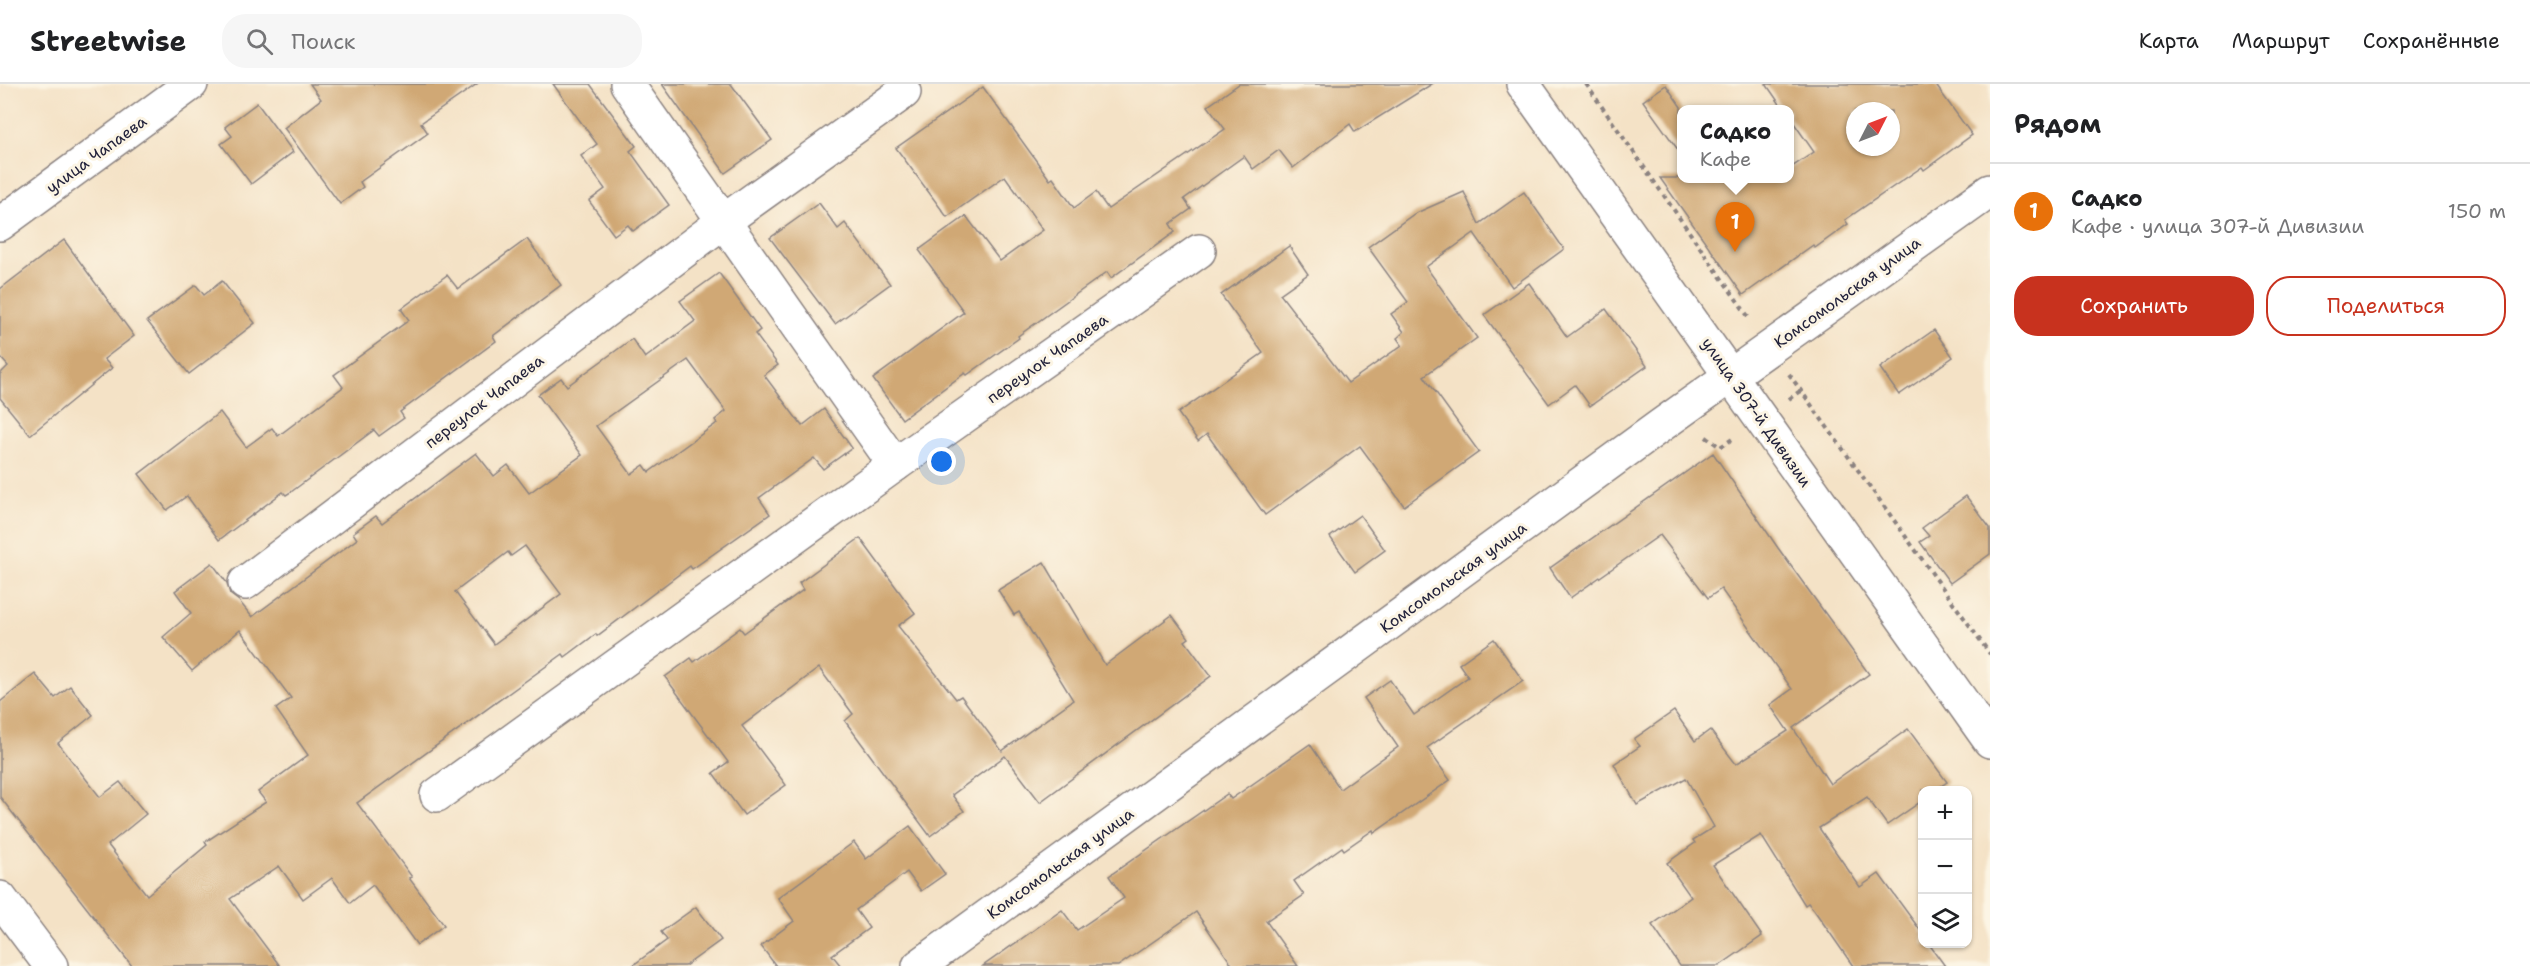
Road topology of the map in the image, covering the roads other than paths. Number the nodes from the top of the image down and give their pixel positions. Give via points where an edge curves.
1 (192, 84) edge
2 (627, 84) edge
3 (1523, 84) edge
4 (904, 92) dead end
5 (1990, 191) edge
6 (724, 221) junction
7 (0, 224) edge
8 (1199, 251) dead end
9 (1731, 375) junction
10 (895, 465) junction
11 (245, 583) dead end
12 (1990, 741) edge
13 (437, 795) dead end
14 (0, 898) edge
15 (51, 966) edge
16 (919, 966) edge

1 - 7 street, улица Чапаева
2 - 6 street
3 - 9 street, улица 307-й Дивизии
4 - 6 street, переулок Чапаева
5 - 9 street, Комсомольская улица
6 - 10 street
6 - 11 street, переулок Чапаева
8 - 10 street, переулок Чапаева
9 - 12 street, улица 307-й Дивизии
9 - 16 street, Комсомольская улица
10 - 13 street, переулок Чапаева
14 - 15 street

